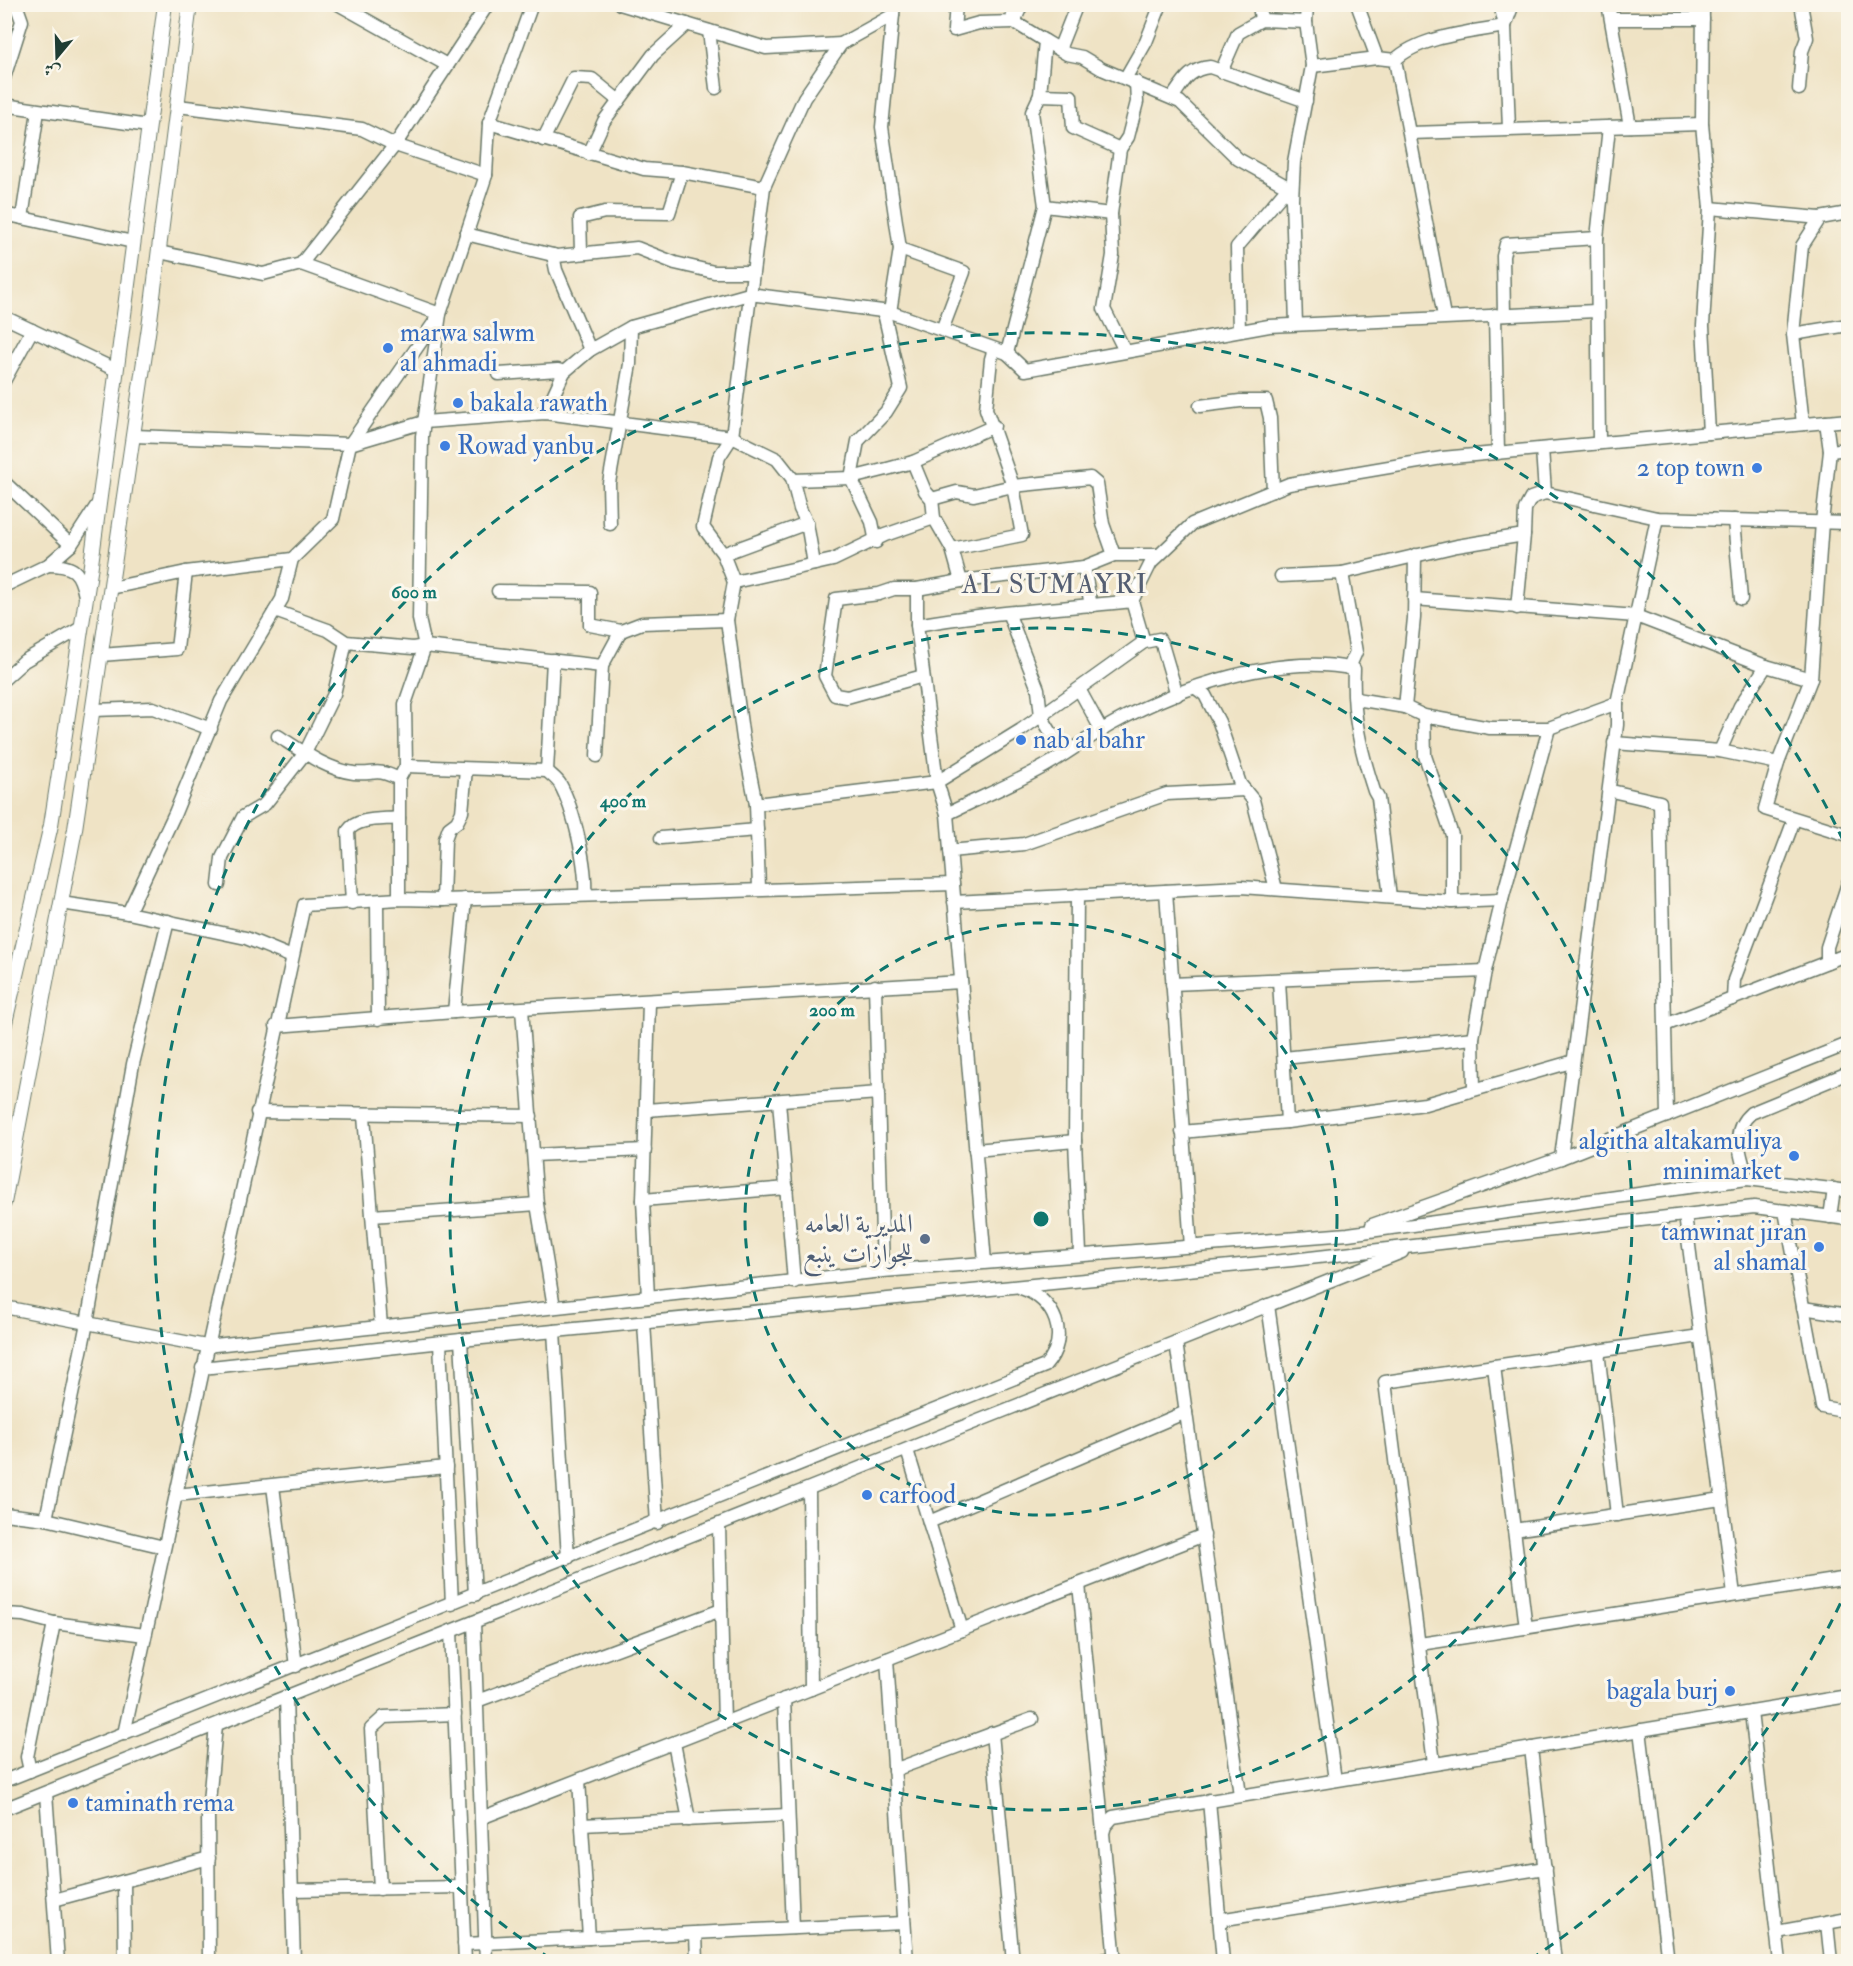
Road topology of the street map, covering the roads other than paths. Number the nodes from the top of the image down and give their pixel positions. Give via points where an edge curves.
1 (16, 4) edge
2 (165, 4) edge
3 (190, 4) edge
4 (338, 4) edge
5 (488, 4) edge
6 (532, 4) edge
7 (620, 4) edge
8 (956, 4) edge
9 (1011, 4) edge
10 (1022, 4) edge
11 (1077, 4) edge
12 (1161, 4) edge
13 (1259, 4) edge
14 (1307, 4) edge
15 (1357, 4) edge
16 (1500, 4) edge
17 (1513, 4) edge
18 (1608, 4) edge
19 (1703, 4) edge
20 (1801, 4) edge
21 (893, 7) edge
22 (654, 9) edge
23 (1612, 19) junction
24 (1703, 19) junction
25 (1261, 20) junction
26 (1014, 22) junction
27 (1306, 22) junction
28 (687, 24) junction
29 (1505, 26) junction
30 (709, 31) junction
31 (1045, 40) junction
32 (841, 44) junction
33 (1060, 48) junction
34 (1377, 58) junction
35 (1395, 60) junction
36 (447, 65) junction
37 (1312, 66) junction
38 (1221, 72) junction
39 (4, 78) edge
40 (1131, 80) junction
41 (716, 88) dead end
42 (1799, 89) dead end
43 (1040, 95) junction
44 (1172, 98) junction
45 (619, 101) junction
46 (1306, 101) junction
47 (4, 105) edge
48 (178, 106) junction
49 (38, 111) junction
50 (489, 123) junction
51 (1702, 124) junction
52 (148, 126) junction
53 (1630, 126) junction
54 (1609, 127) junction
55 (1509, 129) junction
56 (1410, 133) junction
57 (543, 140) junction
58 (395, 144) junction
59 (1120, 149) junction
60 (589, 153) junction
61 (682, 172) junction
62 (486, 175) junction
63 (764, 187) junction
64 (1290, 193) junction
65 (1045, 206) junction
66 (1710, 208) junction
67 (1848, 213) edge
68 (4, 214) edge
69 (1111, 214) junction
70 (22, 218) junction
71 (1820, 218) junction
72 (466, 234) junction
73 (1597, 238) junction
74 (133, 242) junction
75 (900, 249) junction
76 (581, 250) dead end
77 (159, 252) junction
78 (553, 255) junction
79 (301, 264) junction
80 (752, 272) junction
81 (749, 294) junction
82 (1596, 311) junction
83 (887, 312) junction
84 (440, 314) junction
85 (1499, 315) junction
86 (4, 316) edge
87 (1444, 316) junction
88 (1296, 324) junction
89 (1848, 325) edge
90 (631, 327) junction
91 (32, 330) junction
92 (942, 330) junction
93 (1239, 331) junction
94 (1793, 334) junction
95 (994, 349) junction
96 (590, 350) junction
97 (1125, 351) junction
98 (1007, 353) junction
99 (116, 370) junction
100 (564, 372) junction
101 (499, 374) dead end
102 (4, 381) edge
103 (1200, 406) dead end
104 (545, 413) junction
105 (1848, 420) edge
106 (424, 422) junction
107 (620, 422) junction
108 (1826, 422) junction
109 (1803, 424) junction
110 (994, 426) junction
111 (1709, 433) junction
112 (134, 436) junction
113 (732, 437) junction
114 (1599, 443) junction
115 (350, 444) junction
116 (1542, 449) junction
117 (1848, 449) edge
118 (1830, 451) junction
119 (1498, 453) junction
120 (913, 462) junction
121 (851, 478) junction
122 (793, 480) junction
123 (4, 482) edge
124 (1013, 486) junction
125 (1274, 491) junction
126 (1545, 493) junction
127 (932, 499) junction
128 (99, 502) junction
129 (934, 518) junction
130 (1657, 518) junction
131 (1734, 520) junction
132 (1822, 522) junction
133 (807, 523) junction
134 (1848, 523) edge
135 (610, 524) dead end
136 (1524, 535) junction
137 (876, 542) junction
138 (71, 545) junction
139 (952, 549) junction
140 (723, 554) junction
141 (1114, 555) junction
142 (1159, 555) junction
143 (1415, 555) junction
144 (292, 559) junction
145 (814, 564) junction
146 (48, 565) junction
147 (1084, 567) junction
148 (186, 573) junction
149 (1342, 573) junction
150 (1281, 576) dead end
151 (961, 580) junction
152 (734, 582) junction
153 (4, 586) edge
154 (111, 588) junction
155 (916, 589) junction
156 (498, 591) dead end
157 (1414, 599) junction
158 (1741, 599) dead end
159 (85, 600) junction
160 (1132, 601) junction
161 (1091, 606) junction
162 (1517, 608) junction
163 (275, 611) junction
164 (1009, 615) junction
165 (1636, 616) junction
166 (727, 620) junction
167 (917, 625) junction
168 (81, 628) junction
169 (621, 631) junction
170 (346, 642) junction
171 (1144, 642) junction
172 (425, 646) junction
173 (101, 655) junction
174 (553, 660) junction
175 (602, 666) junction
176 (1766, 666) junction
177 (1349, 668) junction
178 (923, 676) junction
179 (4, 679) edge
180 (1811, 679) junction
181 (1196, 688) junction
182 (1079, 689) junction
183 (1177, 695) junction
184 (1356, 699) junction
185 (1617, 703) junction
186 (1405, 707) junction
187 (93, 710) junction
188 (1041, 716) junction
189 (1424, 716) junction
190 (1549, 728) junction
191 (211, 729) junction
192 (1102, 730) junction
193 (278, 736) dead end
194 (1614, 743) junction
195 (1720, 751) junction
196 (305, 753) junction
197 (1064, 754) junction
198 (597, 756) dead end
199 (1778, 764) junction
200 (406, 766) junction
201 (466, 769) junction
202 (547, 771) junction
203 (399, 779) junction
204 (937, 782) junction
205 (1245, 790) junction
206 (1616, 792) dead end
207 (756, 804) junction
208 (947, 814) junction
209 (399, 818) junction
210 (1794, 820) junction
211 (757, 830) junction
212 (1848, 835) edge
213 (661, 838) dead end
214 (950, 851) junction
215 (1848, 883) edge
216 (953, 884) junction
217 (219, 885) dead end
218 (759, 888) junction
219 (1276, 889) junction
220 (1166, 891) junction
221 (585, 895) junction
222 (1077, 895) junction
223 (1390, 897) junction
224 (399, 899) junction
225 (465, 899) junction
226 (443, 900) junction
227 (1502, 900) junction
228 (377, 902) junction
229 (954, 902) junction
230 (1452, 902) junction
231 (61, 903) junction
232 (352, 903) junction
233 (128, 913) junction
234 (168, 921) junction
235 (1848, 954) edge
236 (292, 957) junction
237 (1827, 962) junction
238 (1485, 971) junction
239 (1279, 980) junction
240 (961, 981) junction
241 (1172, 984) junction
242 (875, 986) junction
243 (1733, 999) junction
244 (649, 1002) junction
245 (522, 1009) junction
246 (454, 1012) junction
247 (378, 1019) junction
248 (5, 1021) edge
249 (1665, 1025) junction
250 (276, 1026) junction
251 (1473, 1038) junction
252 (1848, 1044) edge
253 (1284, 1058) junction
254 (1571, 1062) junction
255 (1848, 1073) edge
256 (1474, 1088) junction
257 (879, 1093) junction
258 (779, 1101) junction
259 (646, 1110) junction
260 (257, 1112) junction
261 (364, 1116) junction
262 (531, 1116) junction
263 (1667, 1116) junction
264 (1287, 1122) junction
265 (1182, 1132) junction
266 (1075, 1141) junction
267 (645, 1150) junction
268 (975, 1150) junction
269 (534, 1155) junction
270 (1561, 1158) junction
271 (1747, 1179) junction
272 (787, 1188) junction
273 (1834, 1189) junction
274 (1848, 1191) edge
275 (643, 1200) junction
276 (4, 1203) edge
277 (537, 1204) junction
278 (1785, 1211) junction
279 (1685, 1215) junction
280 (372, 1216) junction
281 (1830, 1217) junction
282 (1848, 1219) edge
283 (1348, 1234) junction
284 (1418, 1245) junction
285 (1191, 1247) junction
286 (1080, 1253) junction
287 (985, 1262) junction
288 (883, 1271) junction
289 (794, 1282) junction
290 (1017, 1287) junction
291 (648, 1298) junction
292 (1268, 1305) junction
293 (4, 1307) edge
294 (554, 1307) junction
295 (1803, 1308) junction
296 (1848, 1315) edge
297 (87, 1323) junction
298 (644, 1323) junction
299 (381, 1326) junction
300 (554, 1331) junction
301 (1700, 1336) junction
302 (461, 1340) junction
303 (440, 1342) junction
304 (1176, 1342) junction
305 (206, 1346) junction
306 (1598, 1351) junction
307 (1494, 1366) junction
308 (202, 1368) junction
309 (1186, 1412) junction
310 (1848, 1412) edge
311 (907, 1450) junction
312 (446, 1467) junction
313 (273, 1486) junction
314 (809, 1489) junction
315 (176, 1495) junction
316 (1721, 1499) junction
317 (4, 1514) edge
318 (1617, 1515) junction
319 (46, 1519) junction
320 (929, 1522) junction
321 (657, 1523) junction
322 (718, 1525) junction
323 (1514, 1530) junction
324 (1203, 1535) junction
325 (164, 1547) junction
326 (568, 1558) junction
327 (1848, 1578) edge
328 (1079, 1584) junction
329 (474, 1595) junction
330 (1734, 1595) junction
331 (452, 1604) junction
332 (721, 1610) junction
333 (5, 1615) edge
334 (474, 1622) junction
335 (54, 1623) junction
336 (1526, 1628) junction
337 (962, 1630) junction
338 (451, 1631) junction
339 (145, 1635) junction
340 (1420, 1644) junction
341 (887, 1659) junction
342 (296, 1666) junction
343 (811, 1689) junction
344 (1848, 1696) edge
345 (286, 1697) junction
346 (784, 1699) junction
347 (477, 1701) junction
348 (1751, 1712) junction
349 (455, 1714) junction
350 (1032, 1719) dead end
351 (724, 1723) junction
352 (216, 1725) junction
353 (1640, 1730) junction
354 (992, 1733) junction
355 (124, 1734) junction
356 (674, 1743) junction
357 (1531, 1748) junction
358 (1434, 1763) junction
359 (894, 1770) junction
360 (30, 1771) junction
361 (579, 1780) junction
362 (1335, 1780) junction
363 (4, 1781) edge
364 (46, 1792) junction
365 (1240, 1795) junction
366 (1209, 1800) junction
367 (4, 1809) edge
368 (788, 1815) junction
369 (481, 1818) junction
370 (689, 1820) junction
371 (582, 1825) junction
372 (1103, 1833) junction
373 (209, 1858) junction
374 (1545, 1868) junction
375 (124, 1881) junction
376 (462, 1887) junction
377 (380, 1889) junction
378 (292, 1890) junction
379 (54, 1900) junction
380 (1848, 1919) edge
381 (1219, 1920) junction
382 (904, 1923) junction
383 (1827, 1923) junction
384 (793, 1928) junction
385 (1777, 1932) junction
386 (696, 1933) junction
387 (589, 1938) junction
388 (486, 1943) junction
389 (464, 1944) junction
390 (1115, 1960) edge
391 (58, 1962) edge
392 (125, 1962) edge
393 (209, 1962) edge
394 (294, 1962) edge
395 (465, 1962) edge
396 (486, 1962) edge
397 (697, 1962) edge
398 (907, 1962) edge
399 (1013, 1962) edge
400 (1090, 1962) edge
401 (1223, 1962) edge
402 (1556, 1962) edge
403 (1668, 1962) edge
404 (1780, 1962) edge
405 (1831, 1962) edge

1 - 39 street via 22,21
2 - 52 street
3 - 48 street
4 - 36 street
5 - 36 street
6 - 50 street
7 - 22 street
8 - 26 street via 954,30 979,22
9 - 26 street
10 - 26 street
11 - 33 street
12 - 40 street
13 - 25 street
14 - 27 street
15 - 34 street
16 - 29 street
17 - 29 street
18 - 23 street
19 - 24 street
20 - 42 street via 1807,38
21 - 32 street
21 - 75 street via 882,127
22 - 28 street
23 - 24 street
23 - 53 street
24 - 51 street
25 - 27 street
25 - 38 street via 1238,33
26 - 31 street
27 - 37 street
28 - 30 street
28 - 45 street via 653,55
29 - 35 street via 1421,45 1404,51
29 - 55 street
30 - 32 street via 766,48
30 - 41 street
31 - 33 street
31 - 43 street
32 - 63 street via 804,99
33 - 40 street
34 - 35 street
34 - 37 street
35 - 56 street
36 - 58 street
37 - 46 street
38 - 44 street via 1210,67 1197,68 1187,75
38 - 46 street
40 - 44 street
40 - 59 street via 1137,102 1128,137
43 - 59 street via 1071,96 1073,128
43 - 65 street via 1032,112
44 - 64 street via 1238,159
45 - 57 street via 592,79 574,78
45 - 60 street
46 - 64 street
47 - 49 street
48 - 58 street via 362,129
48 - 77 street
49 - 52 street
49 - 70 street
50 - 57 street
50 - 62 street
51 - 53 street
51 - 66 street
52 - 74 street
53 - 54 street
54 - 55 street
54 - 73 street
55 - 56 street
56 - 87 street
57 - 60 street
58 - 62 street
58 - 79 street
59 - 69 street
60 - 61 street via 644,169
61 - 63 street
61 - 76 street via 669,213 605,212 580,218
62 - 72 street
63 - 80 street
64 - 88 street
64 - 93 street via 1237,248
65 - 69 street
65 - 98 street
66 - 71 street
66 - 111 street via 1703,326
67 - 71 street
68 - 70 street
69 - 97 street via 1113,255 1104,309
70 - 74 street
71 - 94 street via 1802,246
72 - 78 street
72 - 84 street
73 - 82 street
73 - 85 street via 1506,244
74 - 99 street
75 - 83 street
75 - 92 street via 964,272
77 - 79 street via 263,274
77 - 112 street
78 - 80 street via 637,248 675,263 714,272
78 - 96 street
79 - 84 street
80 - 81 street
81 - 83 street
81 - 90 street
81 - 113 street
82 - 85 street
82 - 114 street
83 - 92 street
83 - 121 street via 901,388 886,412 858,441
84 - 106 street
84 - 115 street
85 - 87 street
85 - 119 street
86 - 91 street
87 - 88 street
88 - 93 street
89 - 94 street
90 - 96 street
90 - 107 street via 630,364
91 - 99 street
91 - 102 street
92 - 95 street
93 - 97 street
94 - 109 street
95 - 98 street
95 - 110 street via 986,409
96 - 100 street
97 - 98 street via 1025,370
99 - 128 street
100 - 101 street
100 - 104 street
103 - 125 street via 1266,401
104 - 106 street
104 - 107 street
105 - 108 street
106 - 115 street
106 - 172 street via 419,619
107 - 113 street
107 - 135 street via 609,483
108 - 109 street
108 - 118 street
109 - 111 street
110 - 120 street
110 - 124 street
111 - 114 street
112 - 115 street
112 - 154 street
113 - 122 street via 777,459
113 - 140 street via 719,457 703,527
114 - 116 street
115 - 144 street via 333,519
116 - 119 street
116 - 126 street
117 - 118 street
118 - 132 street
119 - 125 street via 1442,458 1289,484
120 - 121 street
120 - 127 street
121 - 122 street
121 - 137 street via 872,522
122 - 133 street
123 - 138 street
124 - 127 street
124 - 139 street via 1022,535
124 - 141 street via 1090,478 1097,484 1103,524
125 - 142 street via 1192,524
126 - 130 street
126 - 136 street via 1531,498 1525,509
127 - 129 street
128 - 138 street
128 - 159 street
129 - 137 street via 885,535
129 - 139 street
130 - 131 street
130 - 165 street
131 - 132 street
131 - 158 street
132 - 134 street
132 - 180 street
133 - 140 street
133 - 145 street
136 - 143 street
136 - 162 street
137 - 145 street
138 - 146 street
139 - 151 street
140 - 152 street
141 - 142 street
141 - 147 street
142 - 160 street via 1150,563
143 - 149 street
143 - 157 street
144 - 148 street
144 - 163 street
145 - 152 street
146 - 153 street
146 - 159 street via 75,570
147 - 151 street
147 - 161 street
148 - 154 street
148 - 173 street via 177,649
149 - 150 street
149 - 177 street via 1356,652
151 - 155 street
152 - 166 street
154 - 173 street
155 - 167 street
155 - 178 street via 837,598 825,676 835,695 847,697
156 - 169 street via 590,592 591,625
157 - 162 street
157 - 186 street
159 - 168 street
160 - 161 street
160 - 171 street
161 - 164 street
162 - 165 street
163 - 170 street via 328,630
163 - 191 street via 221,701
164 - 167 street via 968,616
164 - 188 street via 1038,689
165 - 176 street
165 - 185 street
166 - 169 street via 649,622
166 - 207 street via 742,740
167 - 178 street
168 - 179 street via 24,661
168 - 248 street via 51,825
169 - 175 street
170 - 172 street
170 - 196 street via 334,694
171 - 182 street
171 - 183 street via 1159,639
172 - 174 street
172 - 200 street via 405,704
173 - 187 street
174 - 175 street
174 - 202 street
175 - 198 street
176 - 180 street
176 - 195 street via 1740,705
177 - 181 street via 1282,665
177 - 184 street via 1354,669
178 - 204 street
180 - 199 street
181 - 183 street
181 - 205 street via 1205,695 1219,722
182 - 188 street
182 - 192 street
183 - 192 street
184 - 186 street
184 - 223 street via 1353,715 1378,798
185 - 190 street
185 - 194 street
186 - 189 street
187 - 191 street via 153,708
187 - 231 street
188 - 197 street
188 - 204 street
189 - 190 street via 1490,728
189 - 230 street via 1425,756 1452,835
190 - 227 street
191 - 233 street
192 - 197 street
193 - 196 street
194 - 195 street
194 - 254 street
195 - 199 street
196 - 203 street via 354,773 382,771
196 - 217 street via 265,804 243,817 222,858
197 - 208 street
199 - 210 street via 1765,809
200 - 201 street
200 - 203 street
201 - 202 street
201 - 226 street via 462,812 445,839
202 - 221 street via 560,783 579,841 586,875
203 - 209 street
204 - 207 street
204 - 208 street
205 - 214 street via 1167,794 1024,844
205 - 219 street via 1253,800
206 - 249 street via 1660,802
207 - 211 street
208 - 214 street
209 - 224 street
209 - 232 street via 360,822 348,831
210 - 212 street
210 - 243 street via 1734,980
211 - 213 street
211 - 218 street
214 - 216 street
215 - 237 street via 1827,947
216 - 218 street
216 - 229 street
218 - 221 street
219 - 220 street
219 - 223 street
220 - 222 street
220 - 241 street
221 - 225 street
222 - 229 street
222 - 266 street
223 - 230 street
224 - 226 street
224 - 228 street
225 - 226 street
225 - 246 street
227 - 230 street
227 - 238 street
228 - 232 street
228 - 247 street
229 - 240 street
231 - 233 street
231 - 276 street
232 - 236 street via 304,905
233 - 234 street
234 - 236 street via 246,938
234 - 297 street via 134,1064
235 - 237 street
236 - 250 street
237 - 243 street
238 - 239 street
238 - 251 street
239 - 241 street
239 - 253 street
240 - 242 street
240 - 268 street
241 - 265 street
242 - 244 street
242 - 257 street
243 - 249 street
244 - 245 street
244 - 259 street
245 - 246 street
245 - 262 street
246 - 247 street
247 - 250 street
249 - 263 street
250 - 260 street
251 - 253 street
251 - 256 street
252 - 263 street
253 - 264 street
254 - 256 street
254 - 270 street
255 - 271 street via 1751,1113 1742,1121 1737,1131
256 - 264 street via 1425,1104
257 - 258 street
257 - 288 street
258 - 259 street
258 - 272 street
259 - 267 street
260 - 261 street
260 - 305 street
261 - 262 street
261 - 280 street
262 - 269 street
263 - 270 street
264 - 265 street
265 - 285 street
266 - 268 street
266 - 286 street
267 - 269 street
267 - 275 street
268 - 287 street
269 - 277 street
270 - 283 street
271 - 273 street
271 - 283 street
272 - 275 street
272 - 289 street
273 - 274 street
273 - 281 street
275 - 291 street
277 - 280 street
277 - 294 street
278 - 279 street via 1754,1207
278 - 281 street
278 - 295 street
279 - 284 street
279 - 301 street
280 - 299 street
281 - 282 street
283 - 285 street
284 - 290 street
284 - 292 street
285 - 286 street
286 - 287 street
287 - 288 street
288 - 289 street
289 - 291 street
290 - 298 street
290 - 321 street via 1033,1292 1053,1312 1058,1345 1046,1366
291 - 294 street
292 - 304 street
292 - 362 street
293 - 297 street
294 - 299 street
295 - 296 street
295 - 310 street via 1821,1407
297 - 305 street
297 - 319 street
298 - 300 street
298 - 321 street
299 - 305 street
300 - 302 street
300 - 326 street
301 - 306 street
301 - 316 street
302 - 303 street
302 - 329 street
303 - 308 street
303 - 312 street
304 - 309 street
304 - 311 street
305 - 308 street
306 - 307 street
306 - 318 street
307 - 323 street
307 - 340 street via 1384,1382
308 - 315 street
309 - 320 street
309 - 324 street
311 - 314 street
311 - 320 street
312 - 313 street
312 - 331 street
313 - 315 street
313 - 342 street
314 - 322 street
314 - 343 street
315 - 325 street
316 - 318 street
316 - 330 street
317 - 319 street
318 - 323 street
319 - 325 street
320 - 337 street
321 - 326 street
322 - 332 street
322 - 334 street
323 - 336 street
324 - 328 street
324 - 365 street
325 - 339 street
326 - 329 street
327 - 330 street
328 - 337 street
328 - 372 street
329 - 331 street
330 - 336 street
331 - 342 street
332 - 347 street
332 - 351 street
333 - 335 street
334 - 338 street
334 - 347 street
335 - 339 street
335 - 360 street via 27,1757
336 - 340 street
337 - 341 street
338 - 345 street
338 - 349 street
339 - 355 street
340 - 358 street
341 - 343 street
341 - 359 street
342 - 355 street
343 - 346 street
344 - 348 street
345 - 352 street
345 - 378 street
346 - 351 street
346 - 368 street
347 - 369 street
348 - 353 street
348 - 385 street
349 - 376 street
349 - 377 street via 384,1717 371,1729
350 - 354 street
351 - 356 street
352 - 364 street
352 - 373 street via 208,1813
353 - 357 street
353 - 403 street
354 - 359 street
354 - 399 street
355 - 360 street
356 - 361 street
356 - 370 street
357 - 358 street
357 - 374 street
358 - 362 street
359 - 382 street
360 - 363 street
361 - 369 street
361 - 371 street
362 - 365 street
364 - 367 street
364 - 379 street
365 - 366 street
366 - 372 street via 1113,1817
366 - 381 street
368 - 370 street
368 - 384 street
369 - 388 street
370 - 371 street
371 - 387 street
372 - 390 street
373 - 375 street
373 - 393 street
374 - 381 street
374 - 402 street
375 - 379 street
375 - 392 street
376 - 377 street
376 - 389 street
377 - 378 street
378 - 394 street
379 - 391 street
380 - 383 street
381 - 401 street
382 - 384 street
382 - 398 street
383 - 385 street
383 - 405 street
384 - 386 street
385 - 404 street
386 - 387 street
386 - 397 street
387 - 388 street
388 - 389 street
388 - 396 street
389 - 395 street
390 - 400 street

